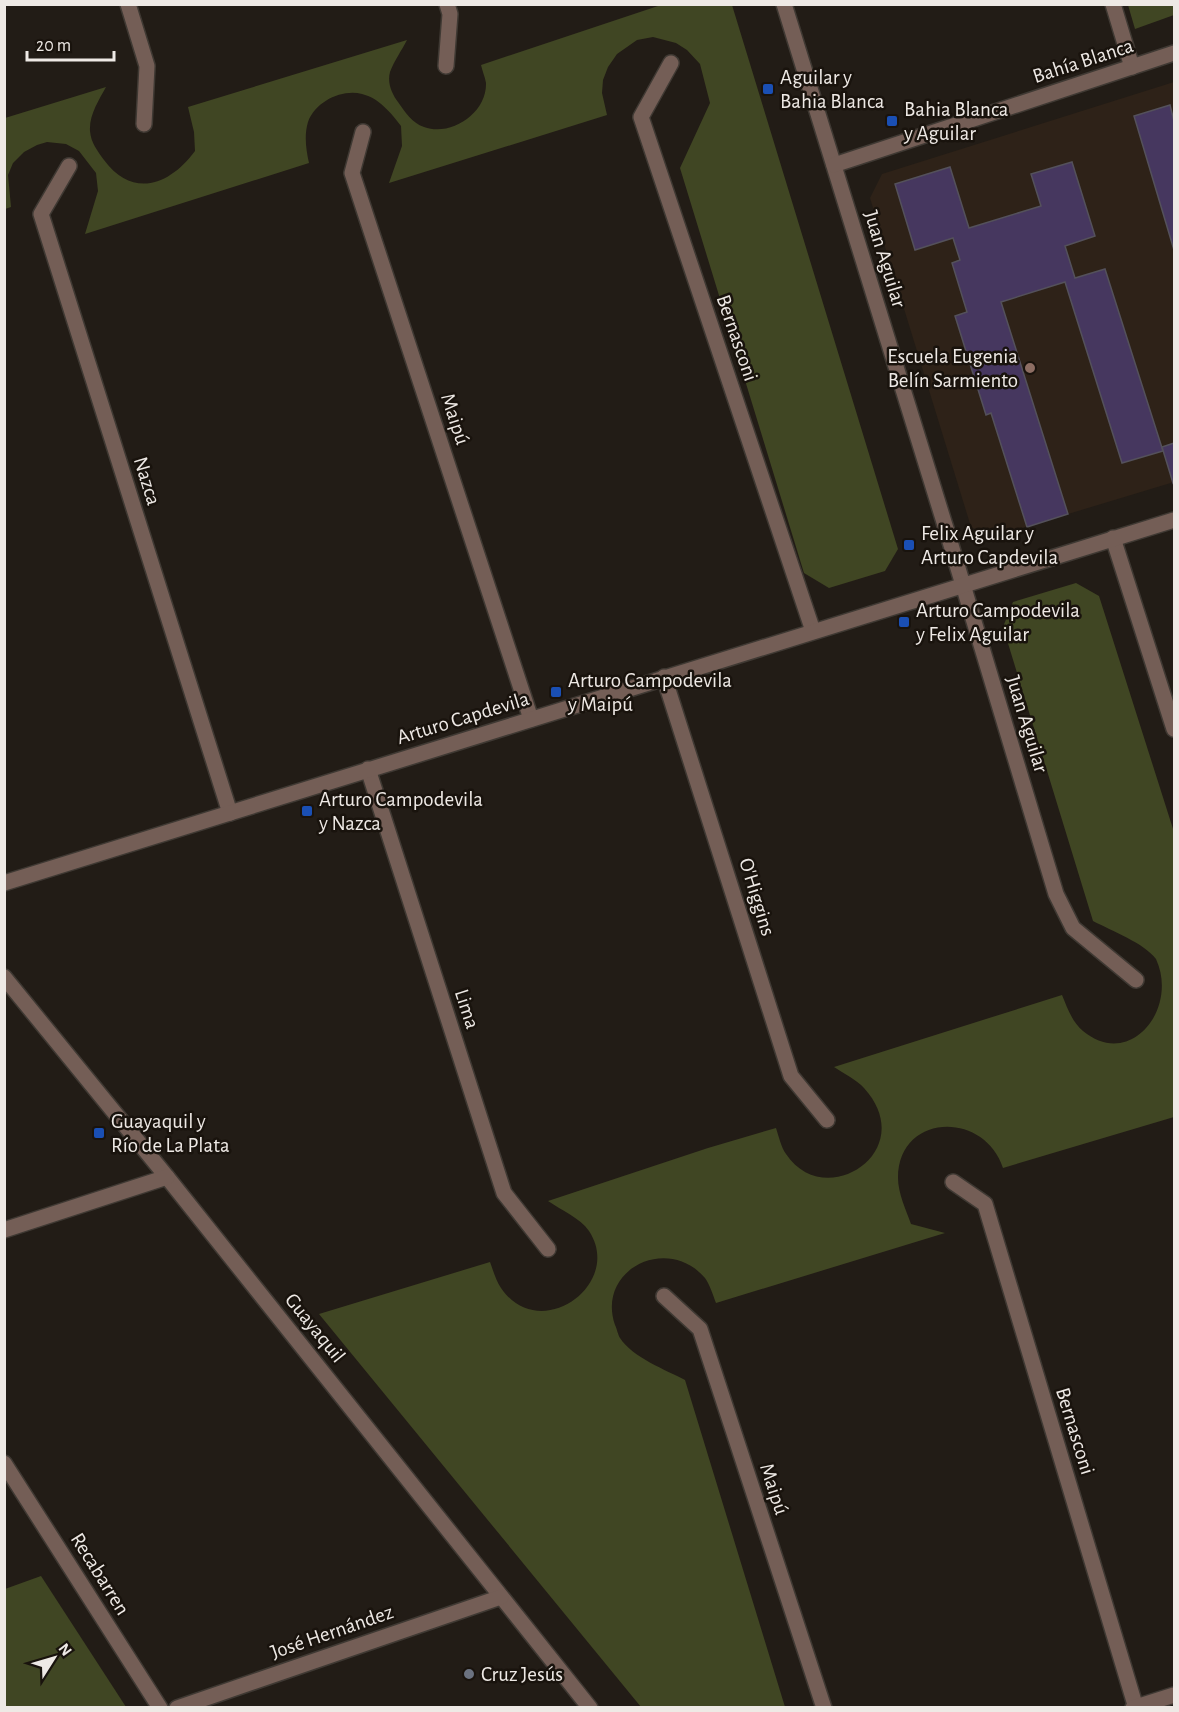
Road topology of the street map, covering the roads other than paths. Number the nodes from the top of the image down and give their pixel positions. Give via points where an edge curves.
1 (128, 4) edge
2 (447, 4) edge
3 (784, 4) edge
4 (1113, 4) edge
5 (1174, 53) edge
6 (671, 63) dead end
7 (446, 66) dead end
8 (1132, 67) junction
9 (144, 124) dead end
10 (363, 132) dead end
11 (834, 165) junction
12 (69, 166) dead end
13 (1174, 520) edge
14 (1113, 538) junction
15 (963, 585) junction
16 (813, 631) junction
17 (664, 677) junction
18 (531, 719) junction
19 (1174, 729) edge
20 (368, 770) junction
21 (230, 813) junction
22 (4, 884) edge
23 (4, 977) edge
24 (1136, 980) dead end
25 (827, 1120) dead end
26 (167, 1177) junction
27 (953, 1182) dead end
28 (4, 1230) edge
29 (548, 1249) dead end
30 (664, 1296) dead end
31 (4, 1463) edge
32 (501, 1597) junction
33 (1174, 1695) edge
34 (160, 1707) edge
35 (177, 1707) edge
36 (590, 1707) edge
37 (824, 1707) edge
38 (1135, 1707) edge

1 - 9 street via 147,66
2 - 7 street via 450,14
3 - 11 street, Juan Aguilar
4 - 8 street
5 - 8 street, Bahía Blanca
6 - 16 street, Bernasconi via 640,117
8 - 11 street, Bahía Blanca
10 - 18 street, Maipú via 352,174
11 - 15 street, Juan Aguilar
12 - 21 street, Nazca via 41,214
13 - 14 street, Arturo Capdevila
14 - 15 street, Arturo Capdevila
14 - 19 street
15 - 16 street, Arturo Capdevila
15 - 24 street, Juan Aguilar via 1056,894 1073,928
16 - 17 street, Arturo Capdevila
17 - 18 street, Arturo Capdevila
17 - 25 street, O'Higgins via 791,1076
18 - 20 street, Arturo Capdevila
20 - 21 street, Arturo Capdevila
20 - 29 street, Lima via 504,1193
21 - 22 street, Arturo Capdevila
23 - 26 street, Guayaquil
26 - 28 street
26 - 32 street, Guayaquil
27 - 38 street, Bernasconi via 985,1204
30 - 37 street, Maipú via 700,1329
31 - 34 street, Recabarren
32 - 35 street, José Hernández
32 - 36 street, Guayaquil
33 - 38 street

